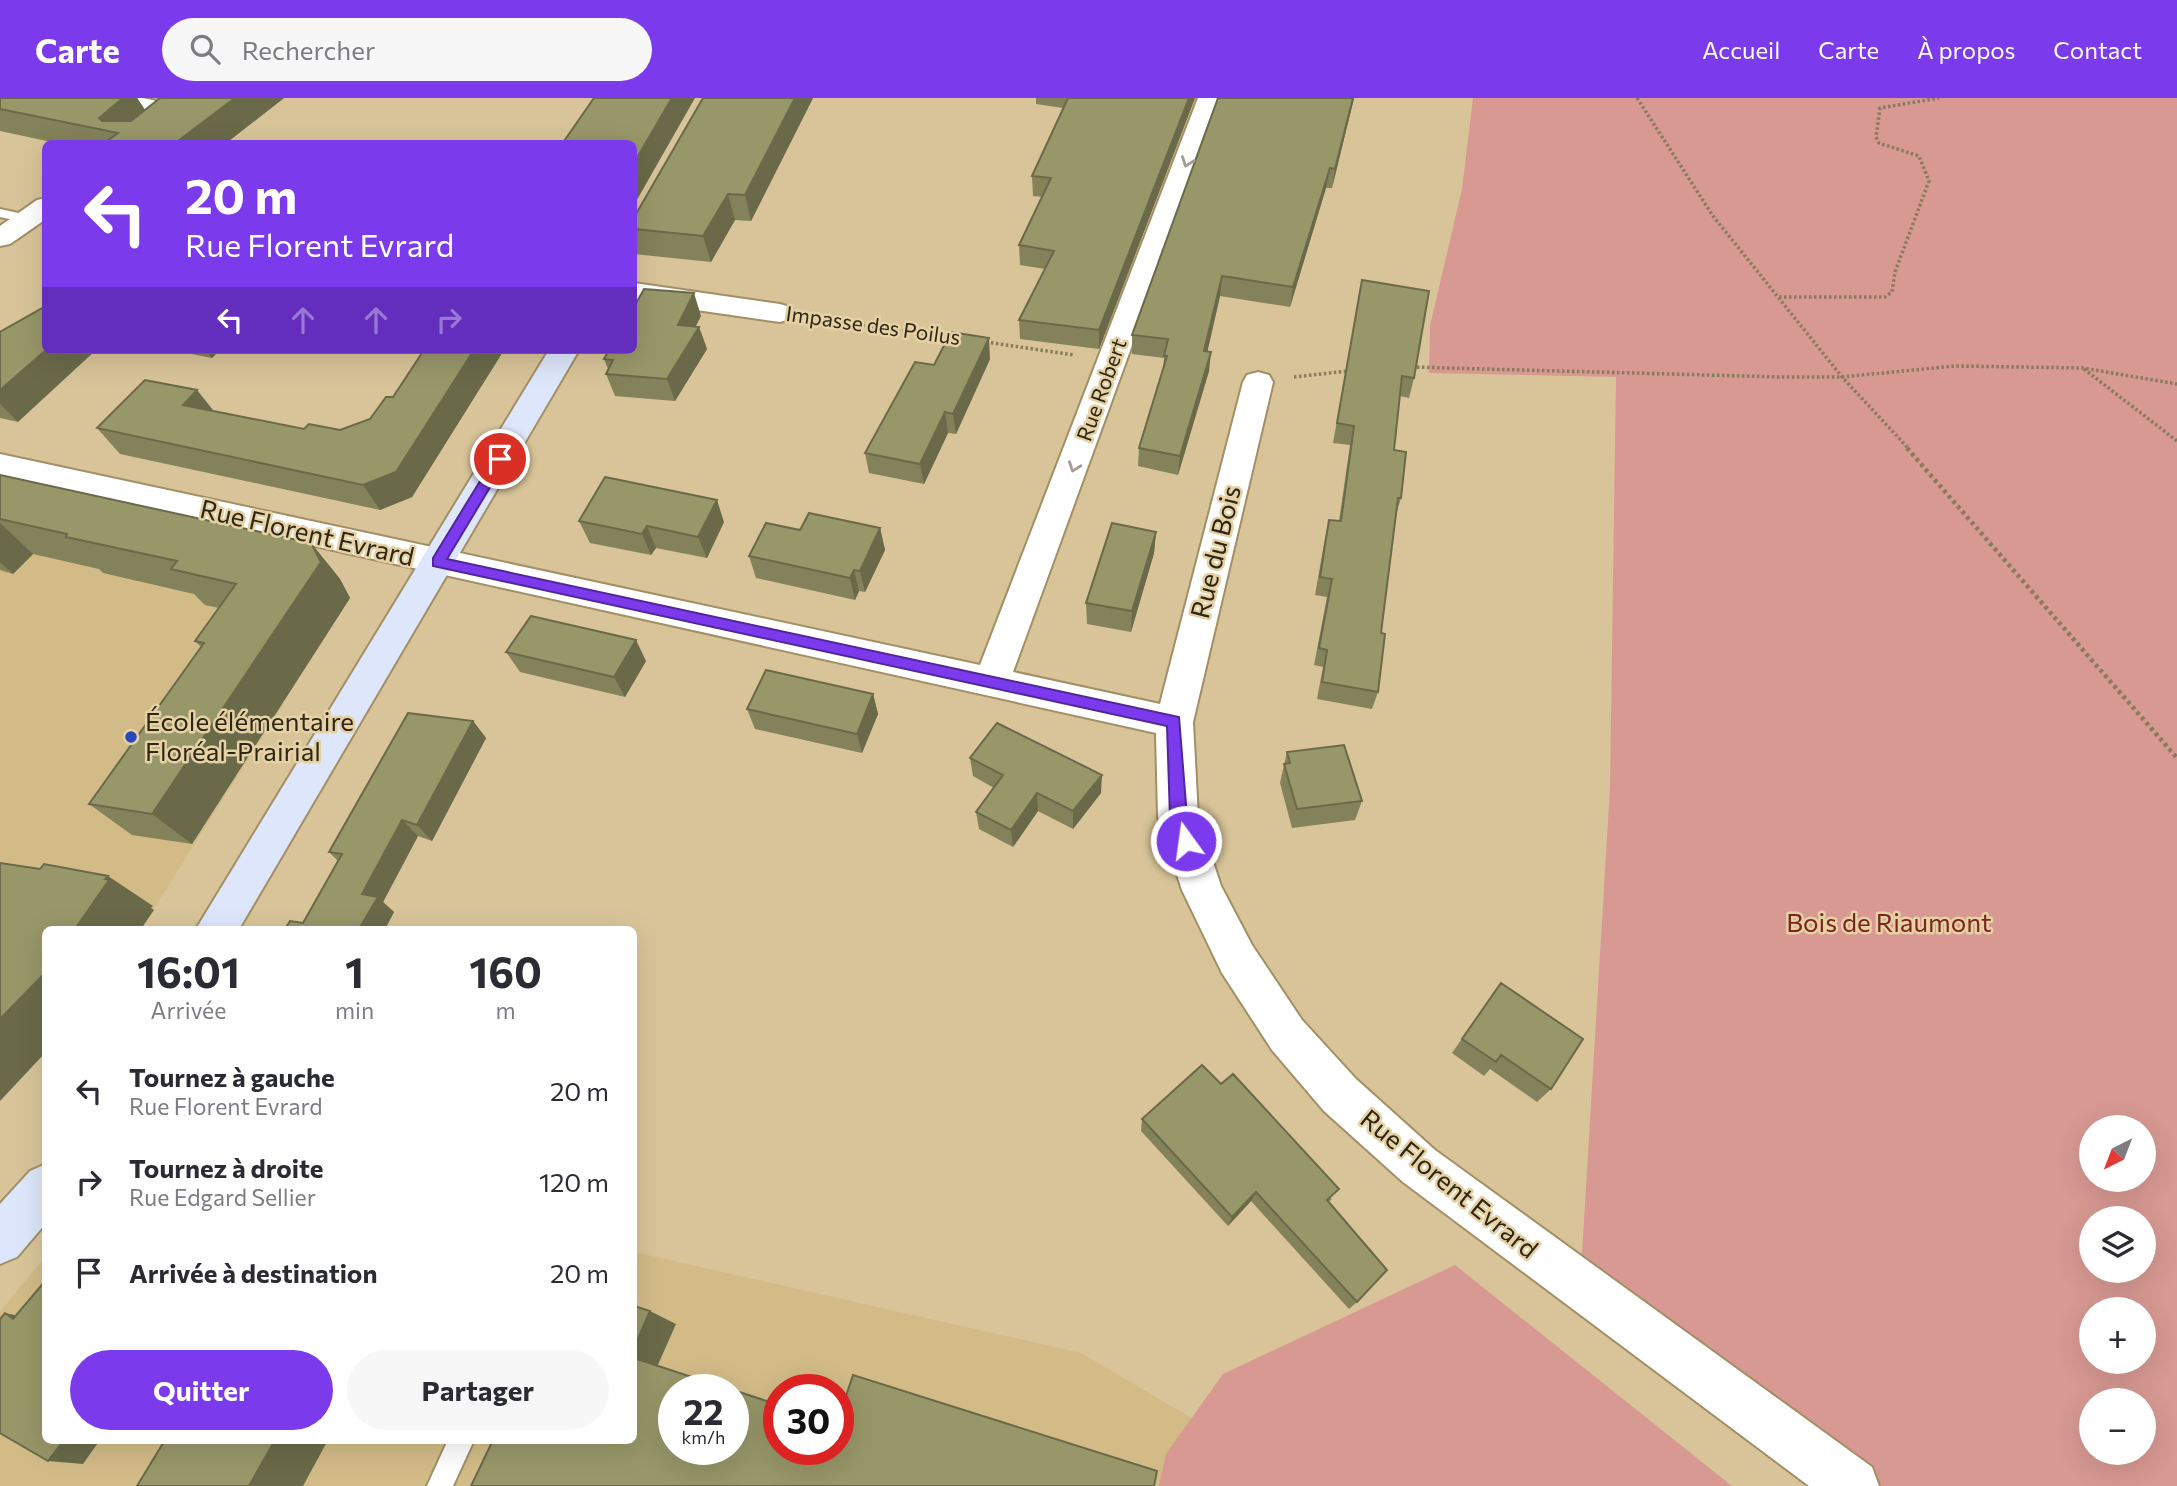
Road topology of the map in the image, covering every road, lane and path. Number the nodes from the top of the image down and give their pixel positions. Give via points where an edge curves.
1 (107, 98) edge
2 (1210, 98) edge
3 (1637, 98) edge
4 (1939, 98) edge
5 (185, 105) edge
6 (149, 132) edge
7 (0, 213) edge
8 (36, 213) edge
9 (0, 239) edge
10 (637, 292) edge
11 (1778, 297) junction
12 (780, 313) joint
13 (953, 338) edge
14 (980, 341) edge
15 (562, 354) edge
16 (1113, 360) junction
17 (1402, 368) edge
18 (2083, 368) junction
19 (1352, 370) edge
20 (1842, 377) junction
21 (1258, 382) joint
22 (2177, 384) edge
23 (2177, 441) edge
24 (0, 465) edge
25 (438, 562) junction
26 (992, 681) junction
27 (1174, 722) junction
28 (2177, 758) edge
29 (219, 926) edge
30 (42, 1192) edge
31 (0, 1240) edge
32 (459, 1444) edge
33 (440, 1486) edge
34 (1853, 1486) edge

1 - 5 street
2 -> 16 street, Rue Robert
3 - 11 path via 1713,216
4 - 11 path via 1880,108 1875,137 1879,143 1919,156 1929,180 1892,292 1885,297
5 - 6 street
7 - 8 lane
8 - 9 street
10 - 12 street, Impasse des Poilus
11 - 20 path
12 - 13 path, Impasse des Poilus
14 - 16 path, Impasse des Poilus
15 - 25 street
16 -> 26 street, Rue Robert
17 - 20 path
18 - 20 path via 1955,366
18 - 22 path
18 - 23 path
19 - 21 path
20 - 28 path
21 - 27 street, Rue du Bois
24 - 25 street, Rue Florent Evrard
25 - 26 street, Rue Florent Evrard
25 - 29 street
26 - 27 street, Rue Florent Evrard
27 - 34 street, Rue Florent Evrard via 1178,817 1202,890 1237,959 1287,1035 1340,1095 1419,1166
30 - 31 street
32 - 33 lane

